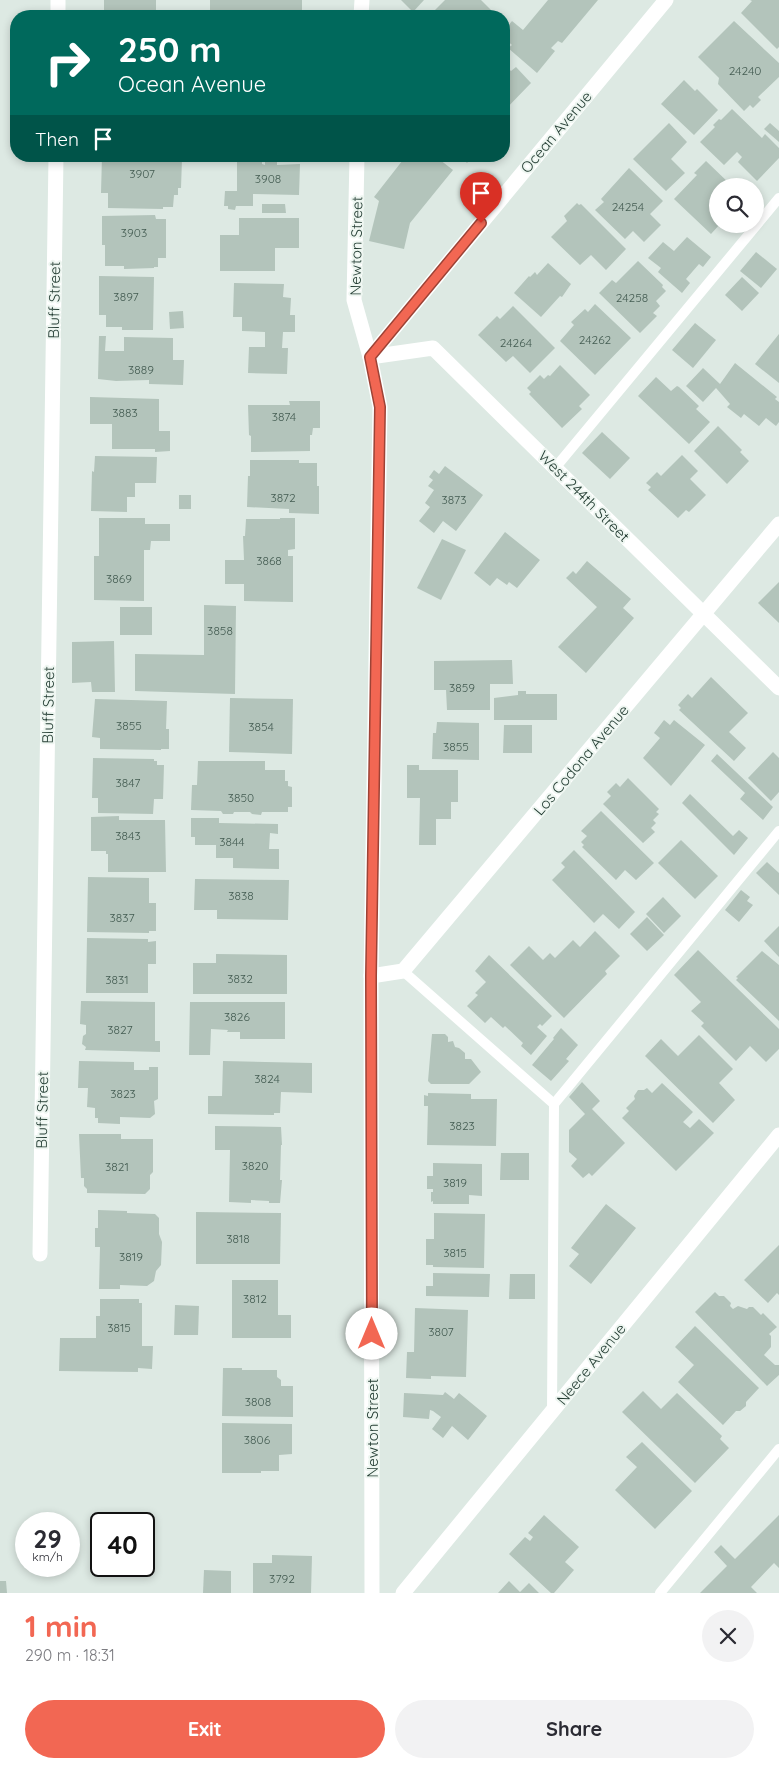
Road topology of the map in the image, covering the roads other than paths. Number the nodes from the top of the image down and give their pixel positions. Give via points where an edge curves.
1 (666, 0) edge
2 (56, 162) edge
3 (358, 162) edge
4 (779, 198) edge
5 (370, 357) junction
6 (555, 468) junction
7 (779, 524) edge
8 (704, 614) junction
9 (779, 688) edge
10 (779, 831) edge
11 (403, 971) junction
12 (371, 976) junction
13 (554, 1104) junction
14 (779, 1135) edge
15 (40, 1254) dead end
16 (552, 1412) junction
17 (779, 1449) edge
18 (372, 1593) edge
19 (403, 1593) edge
20 (660, 1593) edge

1 - 5 street, Ocean Avenue
2 - 15 street, Bluff Street
3 - 5 street, Newton Street via 354,300
4 - 6 lane
5 - 6 street, West 244th Street via 433,348
5 - 12 street, Newton Street via 380,407
6 - 8 street, West 244th Street
7 - 8 street, Los Codona Avenue
8 - 9 street, West 244th Street
8 - 11 street, Los Codona Avenue
10 - 13 lane
11 - 12 street
11 - 13 lane
12 - 18 street, Newton Street
13 - 16 lane
14 - 16 street, Neece Avenue
16 - 19 street, Neece Avenue
17 - 20 lane

